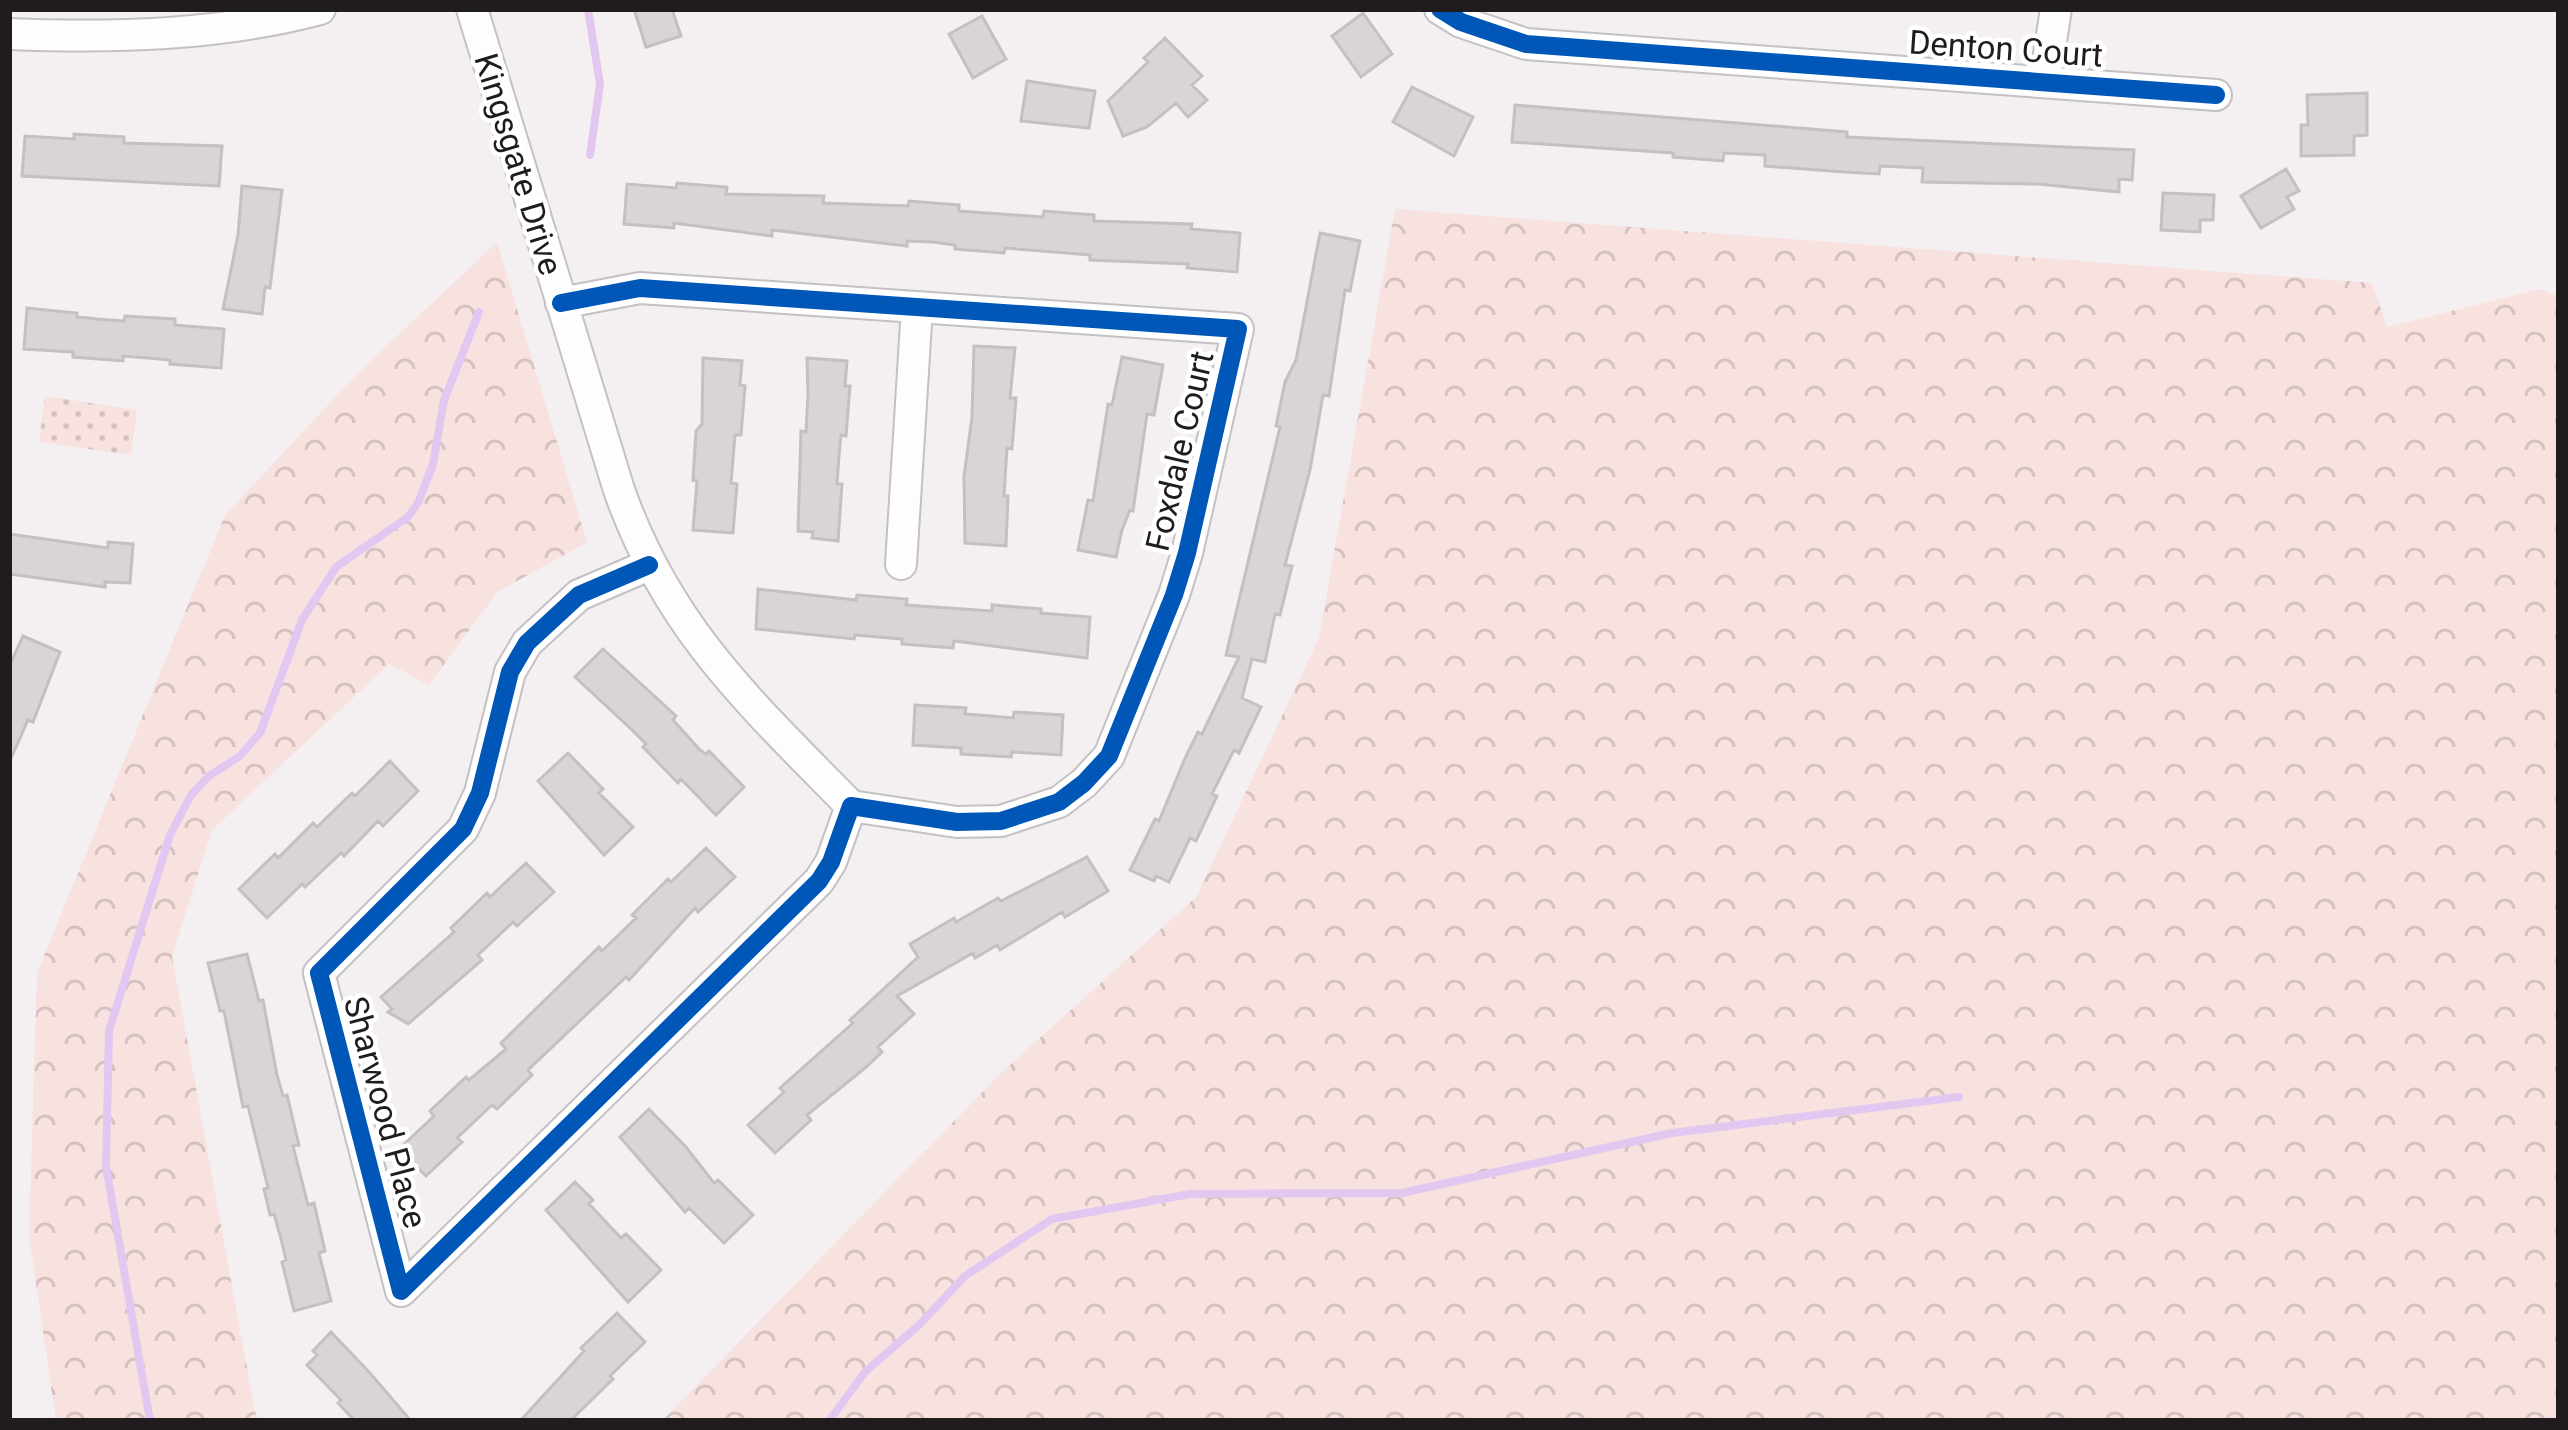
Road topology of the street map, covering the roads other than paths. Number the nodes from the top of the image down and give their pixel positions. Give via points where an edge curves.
1 (320, 9) edge
2 (472, 9) edge
3 (1441, 9) edge
4 (2056, 9) edge
5 (277, 14) edge
6 (9, 34) edge
7 (2045, 80) junction
8 (2216, 95) dead end
9 (561, 302) junction
10 (917, 307) junction
11 (901, 564) dead end
12 (649, 565) junction
13 (850, 806) junction

1 - 5 street
2 - 9 street, Kingsgate Drive
3 - 7 street, Denton Court via 1526,44
4 - 7 street
5 - 6 street via 185,33
7 - 8 street, Denton Court
9 - 10 street, Foxdale Court via 640,288
9 - 12 street, Kingsgate Drive
10 - 11 street
10 - 13 street, Foxdale Court via 1238,329 1187,553 1109,756 1059,802 1001,821
12 - 13 street, Kingsgate Drive via 712,660
12 - 13 street, Sharwood Place via 579,596 527,643 510,673 463,829 319,973 401,1291 819,881

